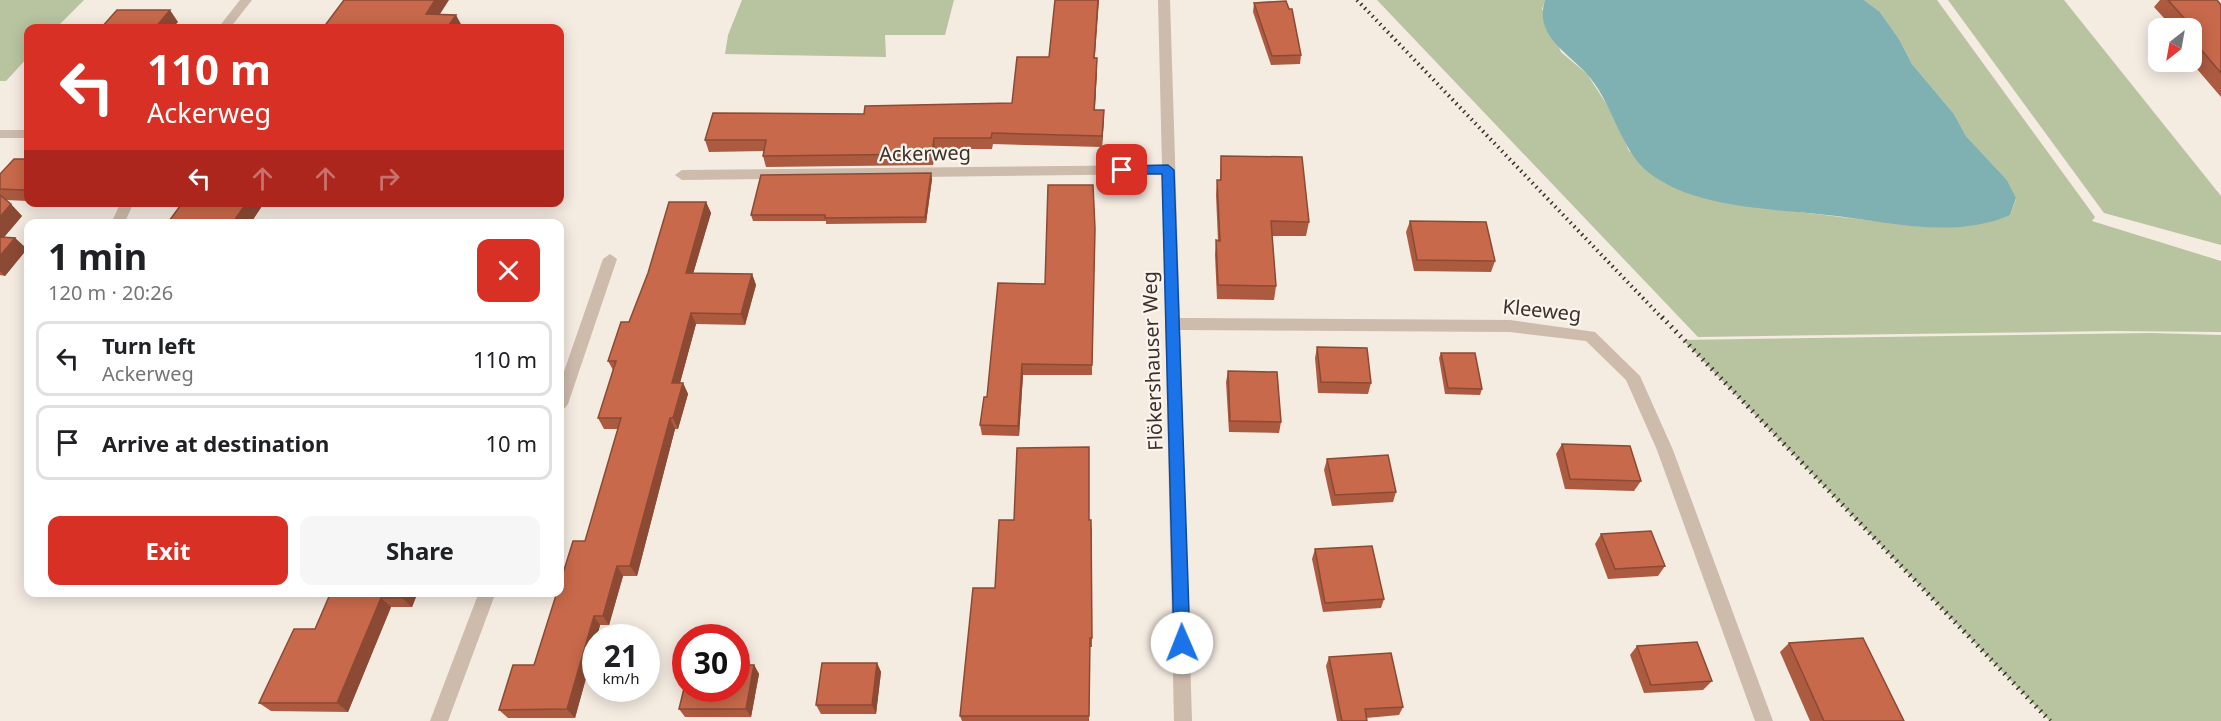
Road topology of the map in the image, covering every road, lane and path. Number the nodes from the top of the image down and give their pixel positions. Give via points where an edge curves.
1 (246, 0) edge
2 (1164, 0) edge
3 (227, 24) edge
4 (0, 134) edge
5 (24, 134) edge
6 (1168, 170) junction
7 (682, 175) dead end
8 (610, 259) dead end
9 (1171, 324) junction
10 (564, 379) edge
11 (486, 597) edge
12 (439, 721) edge
13 (1183, 721) edge
14 (1764, 721) edge

1 - 3 street
2 - 6 street, Flökershauser Weg
4 - 5 street
6 - 7 street, Ackerweg
6 - 9 street, Flökershauser Weg
8 - 10 street
9 - 13 street, Flökershauser Weg
9 - 14 street, Kleeweg via 1510,326 1590,336 1632,376 1665,450
11 - 12 street

